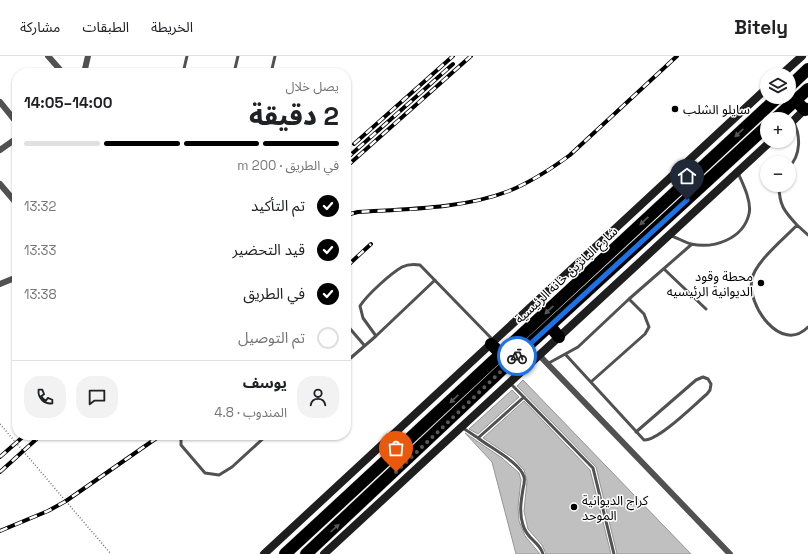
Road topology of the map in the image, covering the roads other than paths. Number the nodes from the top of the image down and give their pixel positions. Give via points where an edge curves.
1 (48, 56) edge
2 (88, 56) edge
3 (187, 56) edge
4 (238, 56) edge
5 (275, 56) edge
6 (802, 56) edge
7 (59, 68) edge
8 (85, 68) edge
9 (184, 68) edge
10 (235, 68) edge
11 (272, 68) edge
12 (789, 68) edge
13 (808, 69) edge
14 (796, 80) edge
15 (808, 89) edge
16 (760, 95) edge
17 (796, 100) joint
18 (0, 102) edge
19 (770, 104) edge
20 (792, 104) edge
21 (806, 108) edge
22 (783, 112) edge
23 (12, 117) edge
24 (796, 118) edge
25 (796, 127) edge
26 (760, 132) edge
27 (12, 142) edge
28 (763, 148) edge
29 (0, 150) edge
30 (796, 157) edge
31 (737, 171) junction
32 (0, 184) edge
33 (780, 192) edge
34 (12, 196) edge
35 (797, 225) junction
36 (668, 235) junction
37 (808, 235) edge
38 (692, 244) junction
39 (664, 269) junction
40 (12, 279) edge
41 (435, 280) junction
42 (0, 283) edge
43 (629, 298) junction
44 (706, 309) dead end
45 (550, 326) junction
46 (808, 328) edge
47 (351, 330) edge
48 (376, 336) junction
49 (559, 337) junction
50 (493, 343) junction
51 (364, 345) junction
52 (501, 354) junction
53 (539, 355) junction
54 (566, 355) junction
55 (351, 357) edge
56 (547, 364) junction
57 (592, 381) junction
58 (510, 383) junction
59 (524, 397) junction
60 (461, 428) junction
61 (636, 432) junction
62 (478, 438) junction
63 (180, 440) edge
64 (262, 440) edge
65 (378, 496) junction
66 (264, 554) edge
67 (285, 554) edge
68 (306, 554) edge
69 (324, 554) edge
70 (543, 554) edge
71 (614, 554) edge
72 (730, 554) edge

1 - 7 street
2 - 8 street
3 - 9 lane
4 - 10 lane
5 - 11 lane
6 - 12 main road
13 - 14 highway
15 - 17 highway
16 - 50 main road
17 - 21 highway
18 - 23 street
19 -> 52 highway, شارع البانزين خانة الرئيسية
20 - 22 highway
21 - 24 main road
25 - 30 lane via 798,144
26 - 45 highway, شارع البانزين خانة الرئيسية
27 - 29 street
28 - 31 main road
31 - 36 main road
31 - 38 lane via 749,209 743,227 734,237 716,244
32 - 34 street
33 - 35 lane via 784,210
35 - 37 lane
35 - 46 lane via 758,266 752,278 751,289 759,311 768,325 780,334 795,334
36 - 38 lane
36 - 49 main road
38 - 39 lane
39 - 43 lane
39 - 44 lane
40 - 42 street
41 - 48 lane
41 - 48 lane via 420,265 412,264 402,267 365,298 360,306 363,318
41 - 50 lane
43 - 54 lane via 578,347
43 - 57 lane via 644,314 649,327 645,334
45 - 49 highway
45 - 65 highway, شارع البانزين خانة الرئيسية
47 - 51 lane
48 - 51 lane
49 - 53 main road
50 - 52 highway
50 - 66 main road
51 - 55 lane
52 -> 67 highway, شارع البانزين خانة الرئيسية
53 - 56 street
53 - 58 main road
54 - 56 lane
54 - 57 lane
56 - 72 street
57 - 61 lane
58 - 59 lane
58 - 60 main road
59 - 62 lane
59 - 71 lane via 593,468
60 - 62 lane
60 - 65 main road
61 - 61 lane via 644,440 649,441 660,433 707,394 711,384 708,379 703,377 696,380
62 - 70 lane via 513,461 525,477 520,501 522,523 526,535 542,549
63 - 64 lane via 180,445 205,473 219,475 232,467
68 -> 65 highway, شارع البانزين خانة الرئيسية
65 - 69 main road

